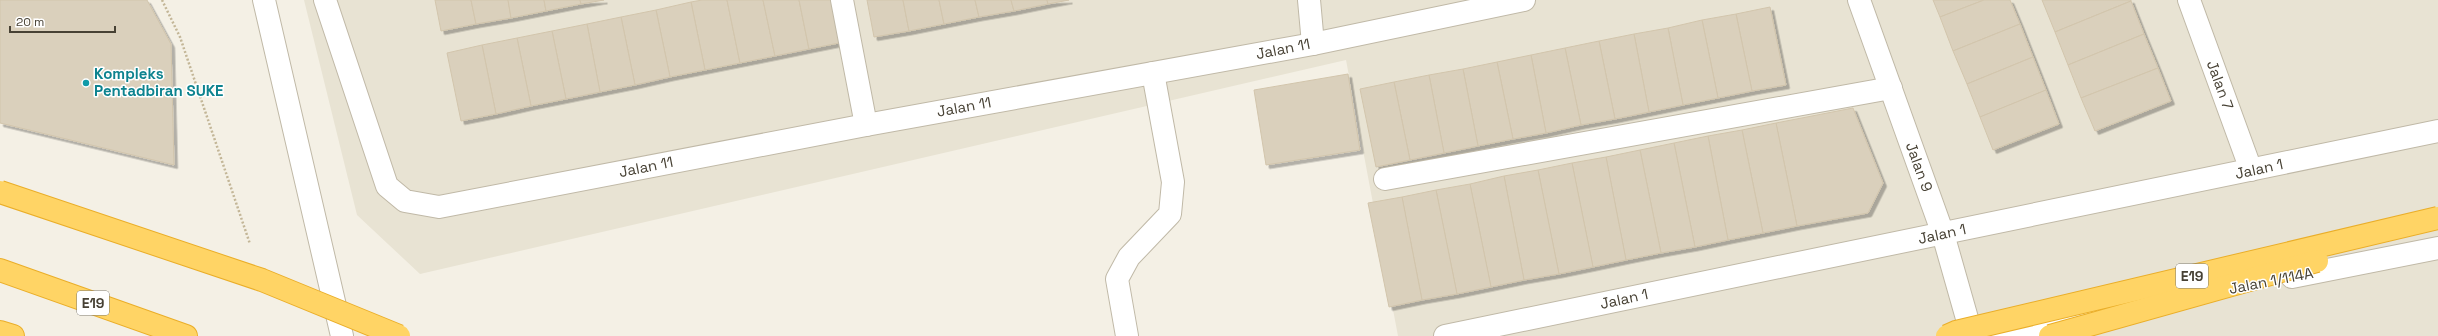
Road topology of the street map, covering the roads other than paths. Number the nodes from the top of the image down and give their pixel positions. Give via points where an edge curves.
1 (264, 0) edge
2 (325, 0) edge
3 (842, 0) edge
4 (1309, 0) edge
5 (1524, 0) edge
6 (1859, 0) edge
7 (2189, 0) edge
8 (1313, 44) junction
9 (1153, 73) junction
10 (1890, 88) junction
11 (866, 125) junction
12 (2438, 131) edge
13 (2250, 170) junction
14 (1385, 179) dead end
15 (0, 192) edge
16 (2438, 218) edge
17 (2438, 227) edge
18 (1943, 234) junction
19 (2438, 248) edge
20 (0, 270) edge
21 (0, 332) edge
22 (13, 336) edge
23 (186, 336) edge
24 (342, 336) edge
25 (399, 336) edge
26 (1127, 336) edge
27 (1445, 336) edge
28 (1947, 336) edge
29 (1972, 336) edge
30 (1986, 336) edge
31 (2050, 336) edge

1 - 24 street
2 - 11 street, Jalan 11 via 387,186 405,201 439,207
3 - 11 street
4 - 8 street
5 - 8 street, Jalan 11
6 - 10 street, Jalan 9
7 - 13 street, Jalan 7
8 - 9 street, Jalan 11
9 - 11 street, Jalan 11
9 - 26 street via 1173,182 1172,195 1170,214 1129,257 1117,279
10 - 14 street
10 - 18 street, Jalan 9
12 - 13 street, Jalan 1
13 - 18 street, Jalan 1
15 - 25 highway, bridge via 262,280
16 - 28 highway, E19, bridge
17 - 31 highway, E19, bridge
18 - 27 street, Jalan 1
18 - 29 street, Jalan 9
19 - 30 street, Jalan 1/114A
20 - 23 highway, E19
21 - 22 highway

